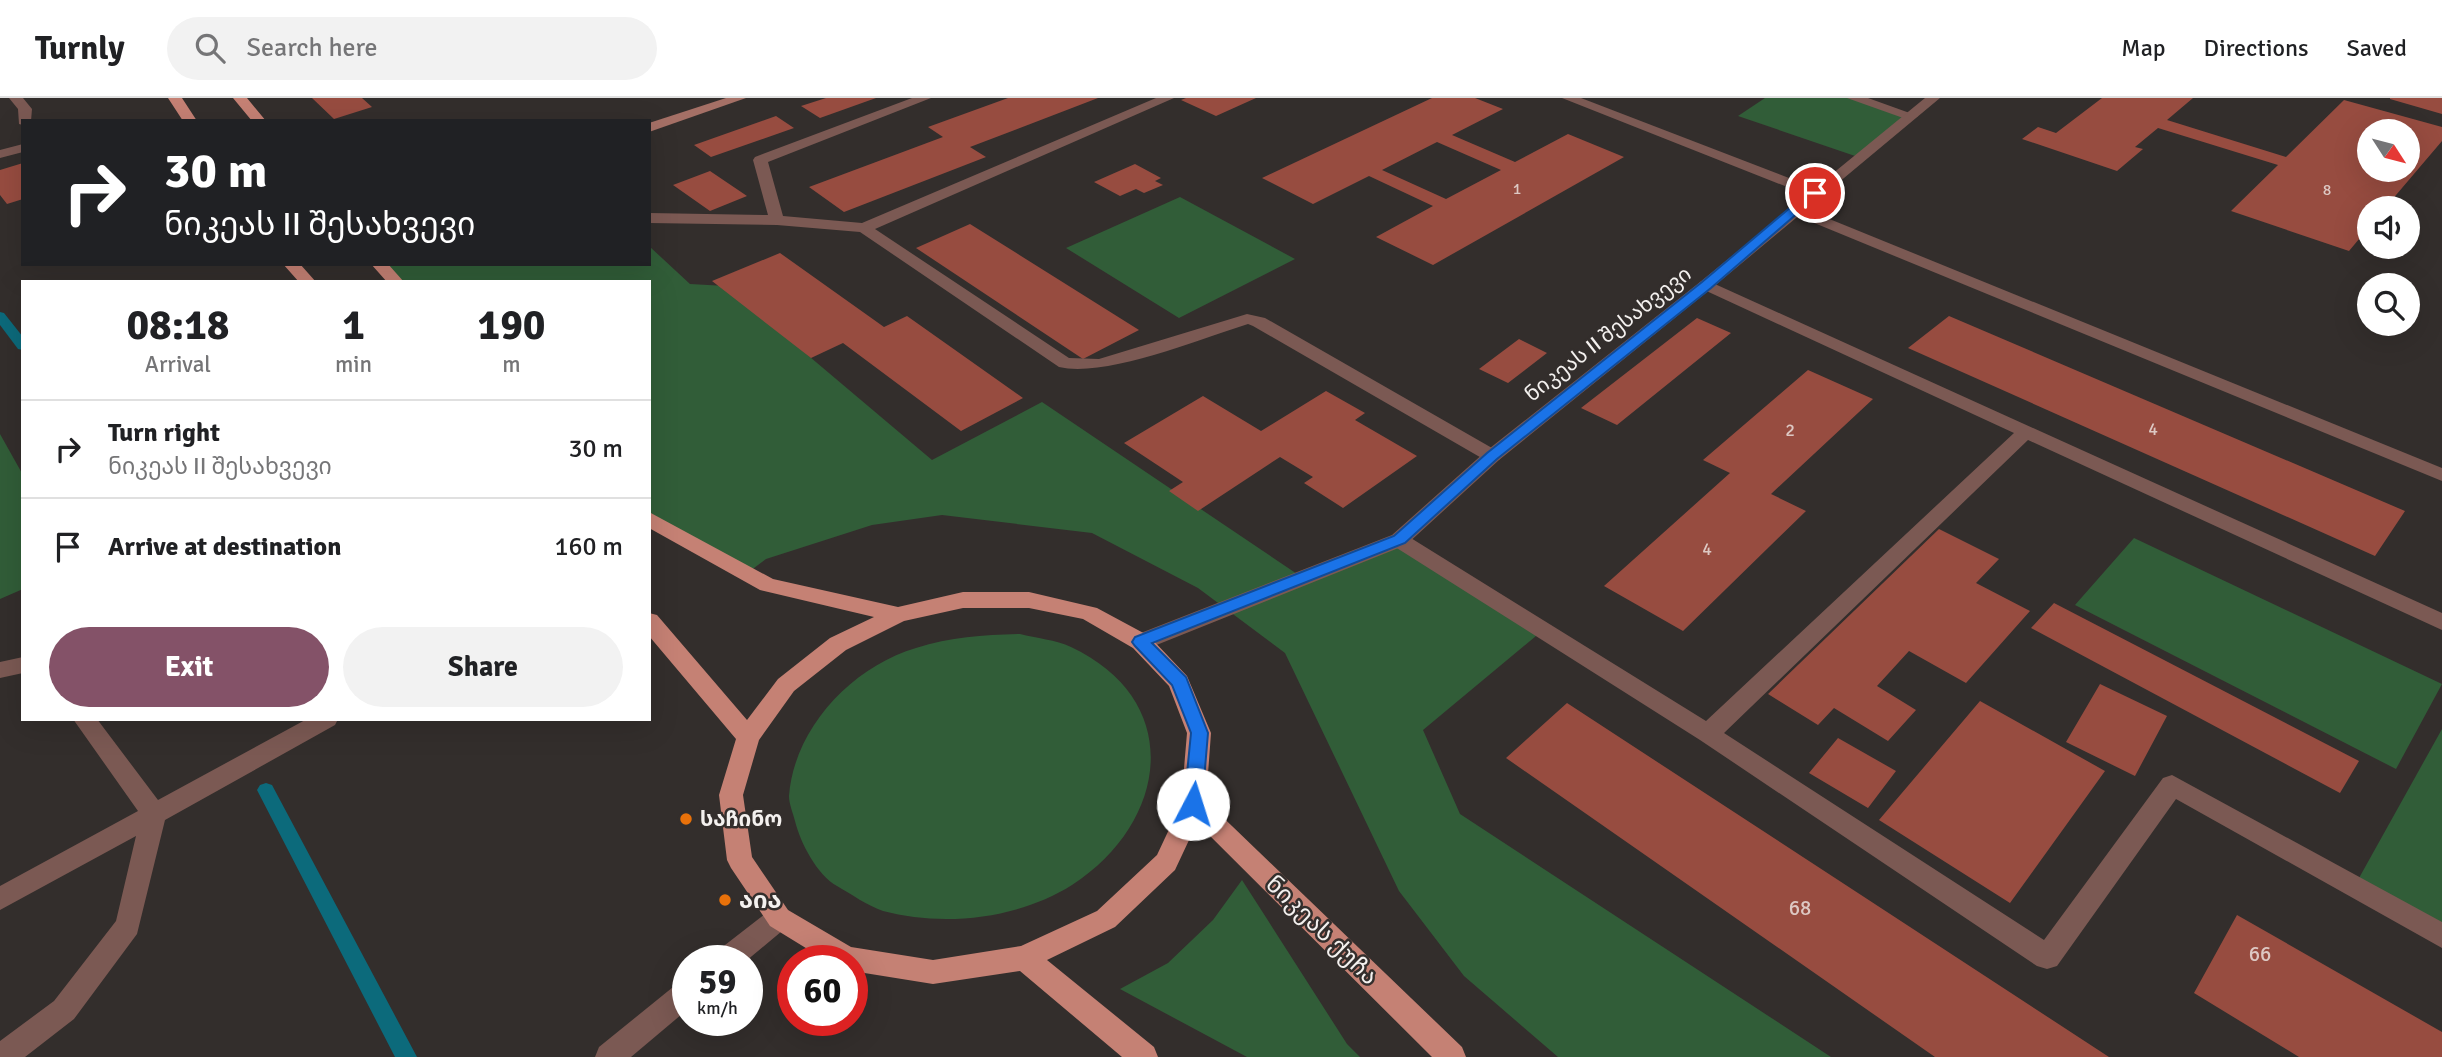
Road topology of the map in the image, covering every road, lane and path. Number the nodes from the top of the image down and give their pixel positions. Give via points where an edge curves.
1 (16, 98) edge
2 (175, 98) edge
3 (240, 98) edge
4 (739, 98) edge
5 (924, 98) edge
6 (1167, 98) edge
7 (1569, 98) edge
8 (1854, 98) edge
9 (1933, 98) edge
10 (1911, 116) junction
11 (24, 119) edge
12 (189, 119) edge
13 (257, 119) edge
14 (651, 127) edge
15 (21, 144) edge
16 (0, 154) edge
17 (1815, 193) junction
18 (1795, 210) junction
19 (651, 218) edge
20 (777, 220) junction
21 (864, 228) junction
22 (293, 266) edge
23 (381, 266) edge
24 (306, 280) edge
25 (394, 280) edge
26 (1706, 285) junction
27 (2026, 432) junction
28 (1492, 456) junction
29 (2442, 475) edge
30 (651, 520) edge
31 (1399, 540) junction
32 (898, 615) junction
33 (2442, 622) edge
34 (651, 623) edge
35 (1140, 642) junction
36 (21, 666) edge
37 (0, 670) edge
38 (85, 721) edge
39 (323, 721) edge
40 (1707, 734) junction
41 (748, 737) junction
42 (1193, 804) junction
43 (154, 813) junction
44 (0, 899) edge
45 (779, 918) junction
46 (2442, 936) edge
47 (746, 945) edge
48 (1024, 958) junction
49 (672, 1005) edge
50 (2, 1057) edge
51 (609, 1057) edge
52 (1144, 1057) edge
53 (1452, 1057) edge

1 - 11 street via 24,108
2 - 12 main road
3 - 13 main road
4 - 14 main road
5 - 20 street via 760,160
6 - 21 street
7 - 17 street
8 - 10 street
9 - 10 street, ნიკეას II შესახვევი
10 - 17 street, ნიკეას II შესახვევი
15 - 16 street
17 - 18 street, ნიკეას II შესახვევი
18 - 26 street, ნიკეას II შესახვევი
18 - 29 street
19 - 20 street
20 - 21 street
21 - 28 street via 1066,363 1100,364 1247,319
22 - 24 main road
23 - 25 main road
26 - 27 street
26 - 28 street, ნიკეას II შესახვევი
27 - 33 street
27 - 40 street
28 - 31 street, ნიკეას II შესახვევი
30 - 32 main road via 767,585
31 - 35 street, ნიკეას II შესახვევი
31 - 40 street
32 - 35 main road via 963,600 1029,600 1089,613
32 - 41 main road via 838,644 786,685
34 - 41 main road
35 - 42 main road via 1180,682 1199,733
36 - 37 street
38 - 43 street
39 - 43 street
40 - 46 street via 2047,957 2172,785
41 - 45 main road via 731,795 740,860
42 - 48 main road via 1166,862 1106,919
42 - 53 main road, ნიკეას ქუჩა
43 - 44 street
43 - 50 street via 128,926 64,1010
45 - 47 street
45 - 48 main road via 846,958 933,972
48 - 52 main road
49 - 51 street

